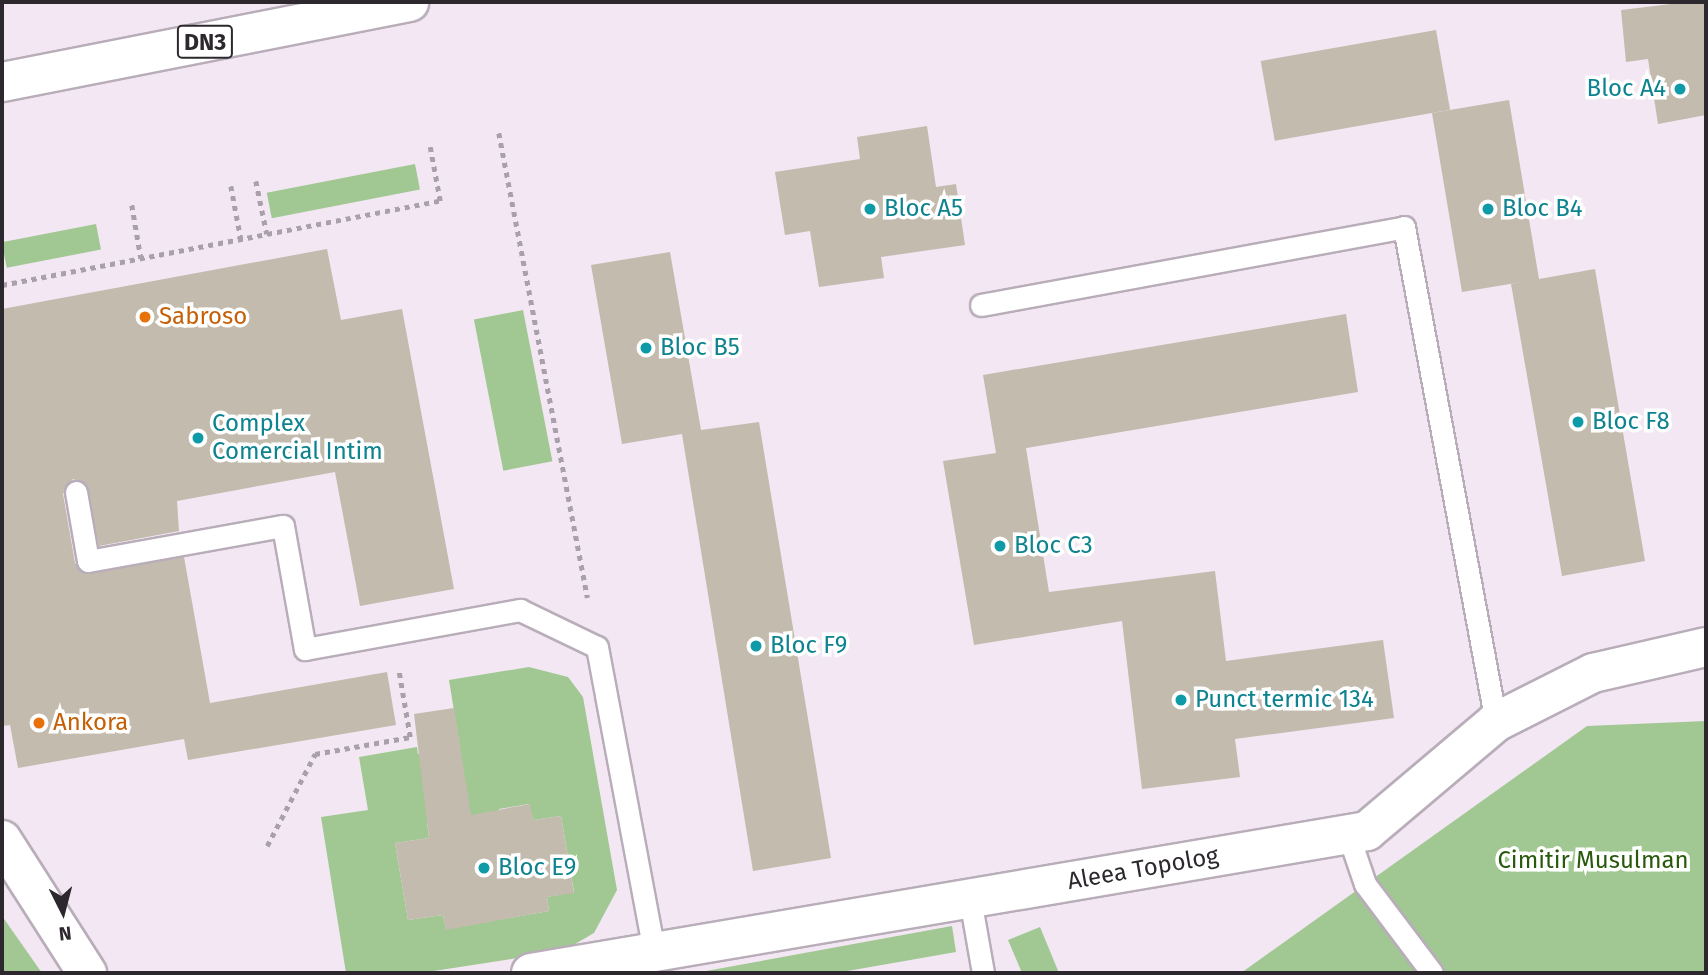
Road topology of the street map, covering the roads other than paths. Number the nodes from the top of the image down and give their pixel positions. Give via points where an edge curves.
1 (409, 2) edge
2 (2, 82) edge
3 (981, 305) dead end
4 (76, 492) dead end
5 (1706, 647) edge
6 (1496, 722) junction
7 (1348, 834) junction
8 (2, 840) edge
9 (970, 899) junction
10 (654, 953) junction
11 (87, 973) edge
12 (531, 973) edge
13 (983, 973) edge
14 (1432, 973) edge

1 - 2 street, DN3
3 - 6 lane via 1404,227
4 - 10 lane via 88,561 283,526 305,649 520,610 597,647
5 - 6 street, Aleea Topolog via 1593,673
6 - 7 street, Aleea Topolog via 1367,831
7 - 9 street, Aleea Topolog
7 - 14 lane via 1365,884
8 - 11 street
9 - 10 street, Aleea Topolog
9 - 13 lane
10 - 12 street, Aleea Topolog

